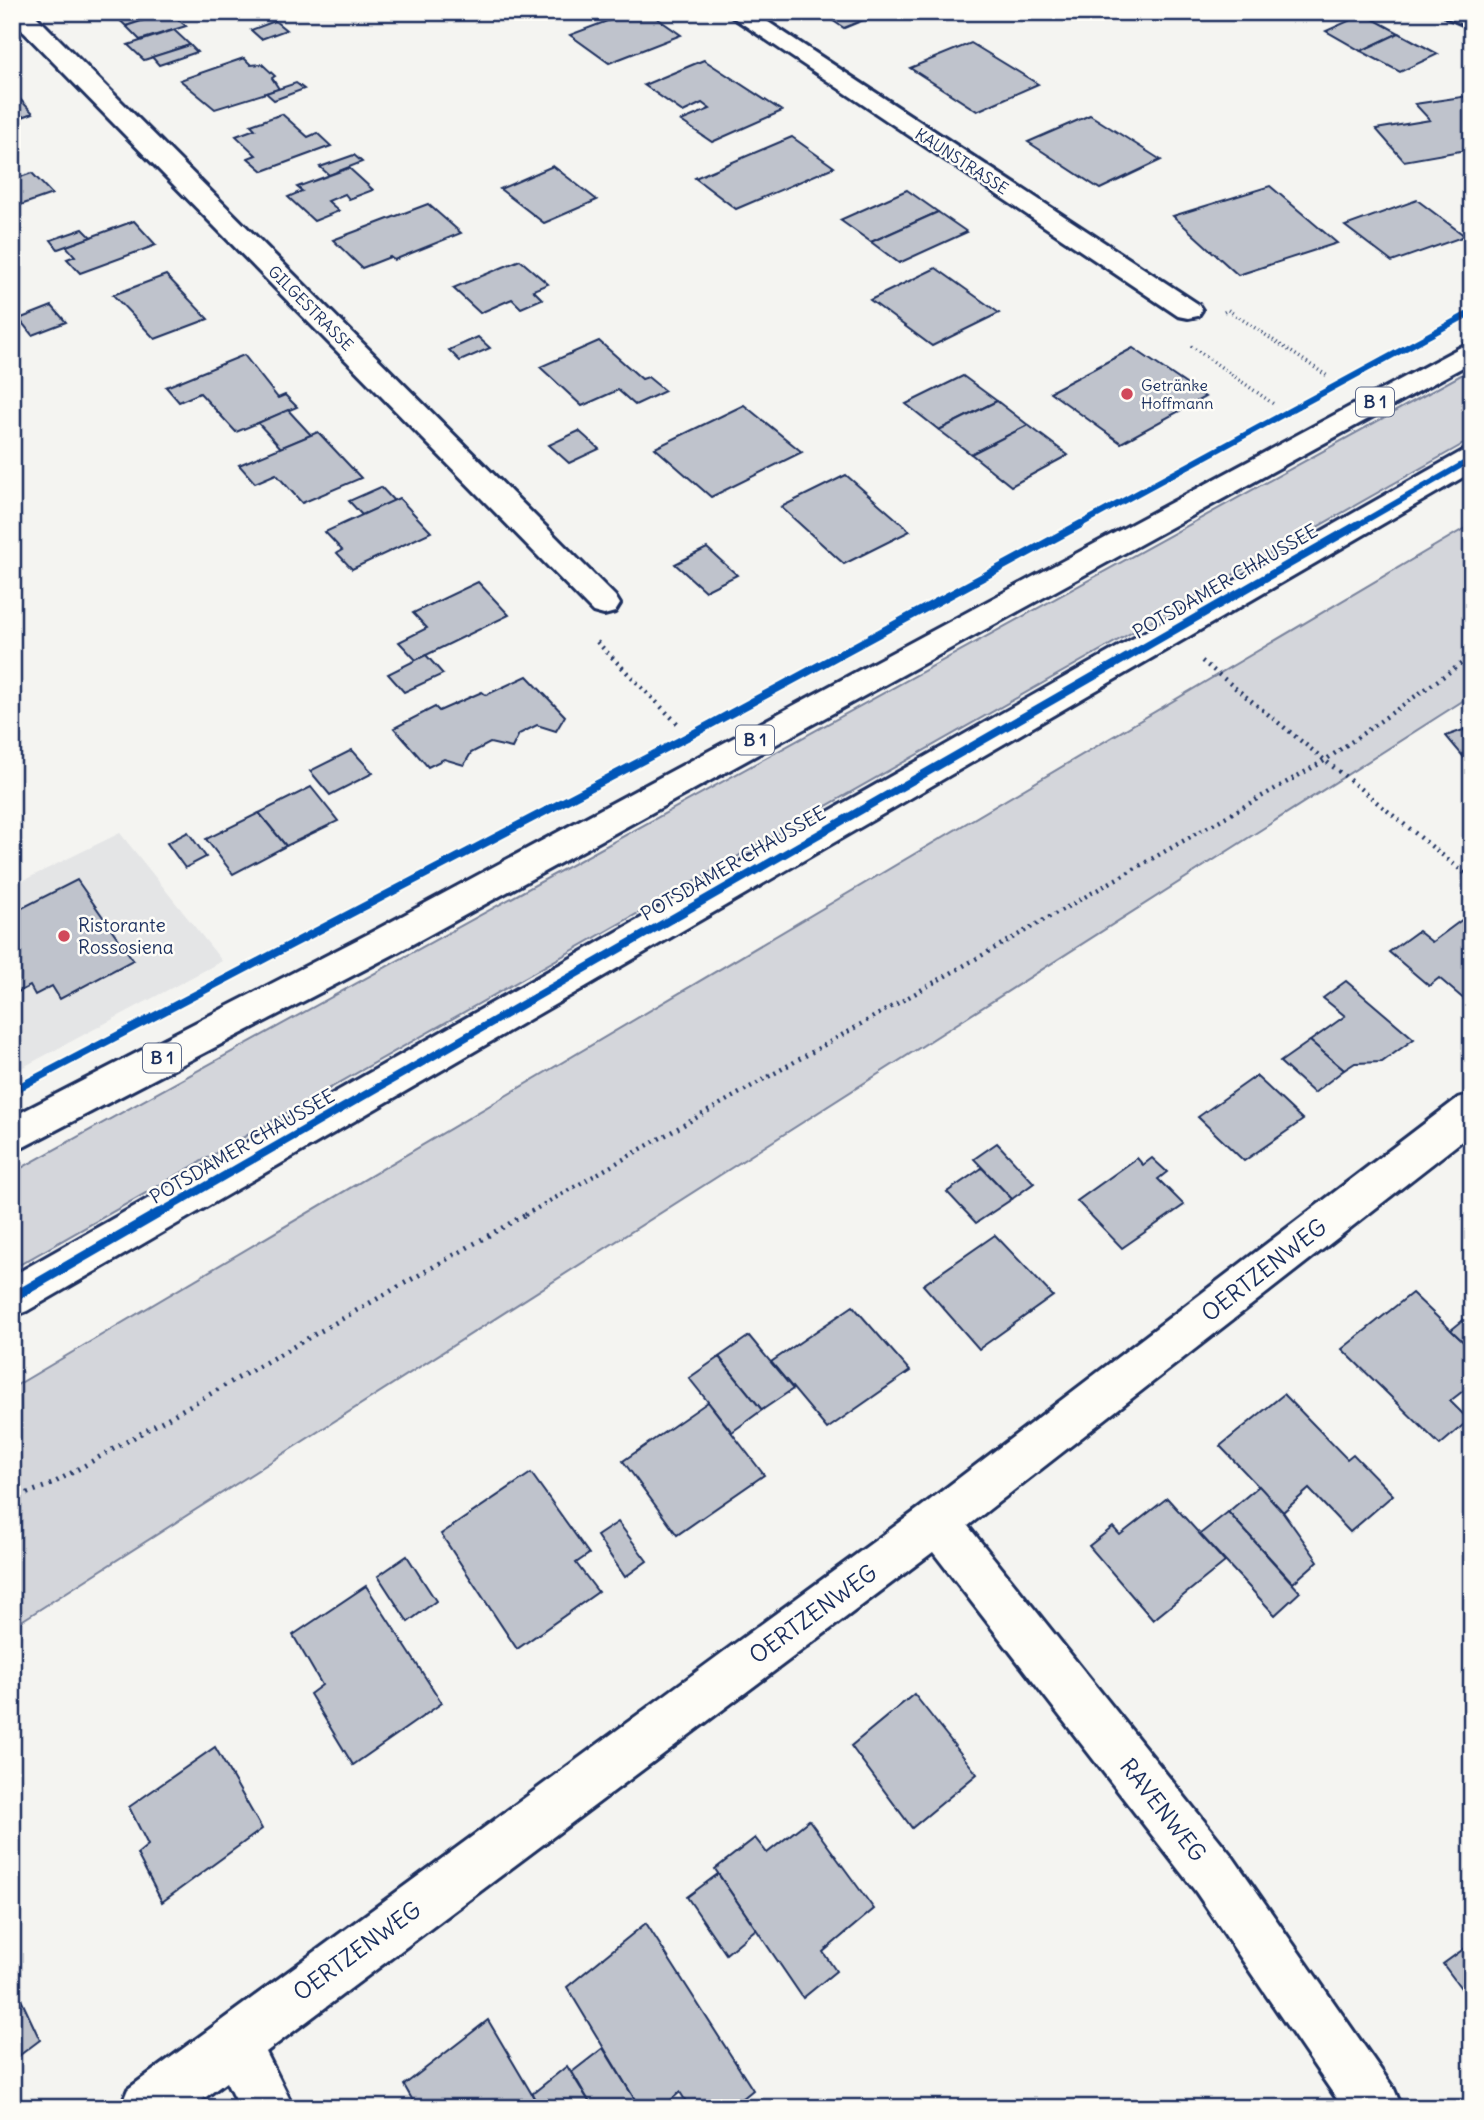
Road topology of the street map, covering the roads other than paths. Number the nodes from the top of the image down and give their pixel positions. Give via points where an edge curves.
1 (18, 12) edge
2 (737, 12) edge
3 (1454, 12) edge
4 (1472, 21) edge
5 (1188, 310) dead end
6 (1472, 350) edge
7 (1472, 459) edge
8 (604, 604) road end
9 (1472, 1110) edge
10 (12, 1136) edge
11 (12, 1298) edge
12 (937, 1522) junction
13 (234, 2043) junction
14 (147, 2108) edge
15 (267, 2108) edge
16 (1375, 2108) edge

1 - 8 street, GILGESTRASSE
2 - 5 street, KAUNSTRASSE
3 - 4 street
6 - 10 street, B 1 via 385,942
7 - 11 street, POTSDAMER CHAUSSEE
9 - 12 street, OERTZENWEG
12 - 13 street, OERTZENWEG
12 - 16 street, RAVENWEG via 1214,1874
13 - 14 street, OERTZENWEG
13 - 15 street

